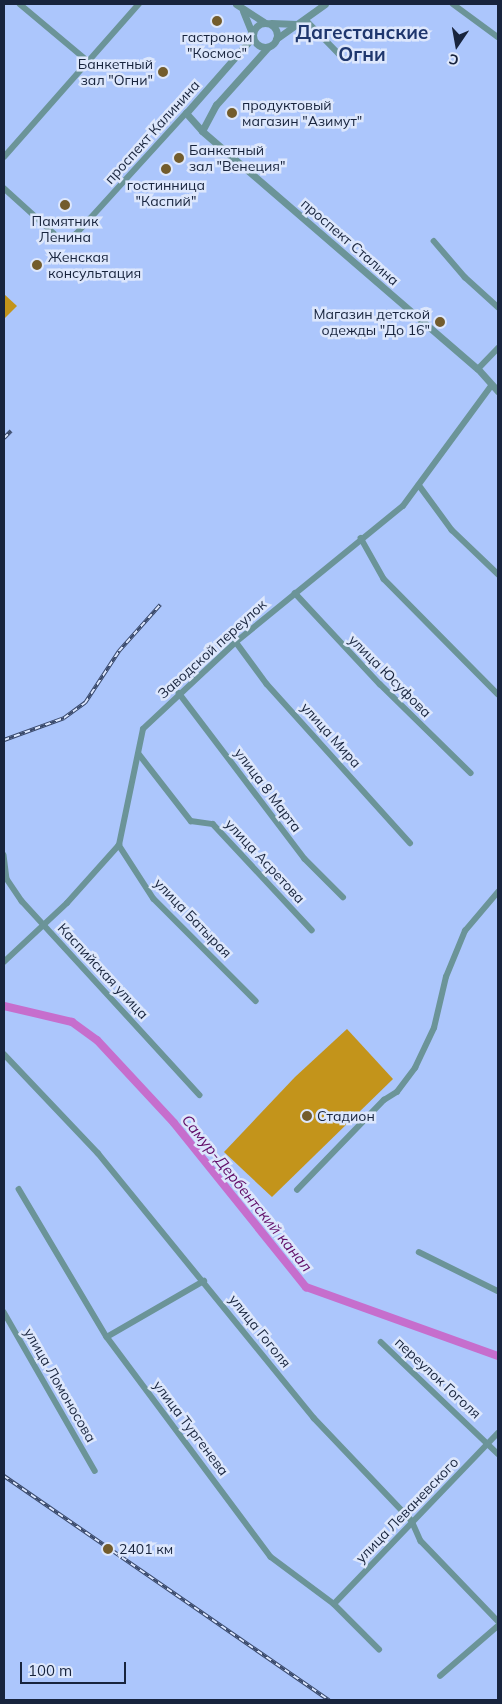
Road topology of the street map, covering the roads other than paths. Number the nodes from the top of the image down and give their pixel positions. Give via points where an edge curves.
1 (20, 4) edge
2 (139, 4) edge
3 (236, 4) edge
4 (326, 4) edge
5 (453, 4) edge
6 (242, 10) junction
7 (303, 22) junction
8 (266, 23) junction
9 (252, 36) junction
10 (498, 37) edge
11 (276, 39) junction
12 (268, 47) junction
13 (345, 60) dead end
14 (88, 61) junction
15 (186, 113) junction
16 (202, 131) junction
17 (4, 157) edge
18 (4, 188) edge
19 (434, 241) dead end
20 (498, 307) edge
21 (498, 348) edge
22 (478, 369) junction
23 (492, 385) junction
24 (498, 391) edge
25 (419, 485) junction
26 (361, 538) junction
27 (498, 574) edge
28 (294, 593) junction
29 (236, 642) junction
30 (179, 693) junction
31 (498, 694) edge
32 (138, 751) junction
33 (471, 773) dead end
34 (410, 843) dead end
35 (119, 845) junction
36 (4, 855) edge
37 (498, 892) edge
38 (343, 897) dead end
39 (45, 925) junction
40 (312, 930) dead end
41 (4, 962) edge
42 (256, 1001) dead end
43 (4, 1054) edge
44 (200, 1094) dead end
45 (19, 1189) dead end
46 (297, 1190) dead end
47 (419, 1252) dead end
48 (204, 1281) junction
49 (498, 1292) edge
50 (4, 1312) edge
51 (107, 1338) junction
52 (381, 1342) dead end
53 (498, 1433) edge
54 (489, 1442) junction
55 (498, 1454) edge
56 (95, 1471) dead end
57 (412, 1521) junction
58 (334, 1604) junction
59 (498, 1621) edge
60 (498, 1626) edge
61 (379, 1649) dead end
62 (440, 1676) dead end

1 - 14 street
2 - 14 street
3 - 6 street
4 - 7 street
5 - 10 street
6 - 8 street
6 - 9 street
7 - 8 street
7 - 11 street
7 - 13 street
8 - 9 street via 257,26
8 - 11 street via 274,27
9 - 12 street via 257,44
9 - 15 street, проспект Калинина
11 - 12 street
12 - 16 street via 216,106
14 - 17 street
15 - 16 street, проспект Сталина
15 - 18 street, проспект Калинина via 76,234 67,239 57,236
16 - 22 street, проспект Сталина
19 - 20 street via 465,277
21 - 22 street
22 - 23 street, проспект Сталина
23 - 24 street, проспект Сталина
23 - 25 street, Заводской переулок
25 - 26 street, Заводской переулок via 404,506
25 - 27 street via 452,530
26 - 28 street, Заводской переулок
26 - 31 street via 384,579
28 - 29 street, Заводской переулок
28 - 33 street, улица Юсуфова
29 - 30 street, Заводской переулок
29 - 34 street, улица Мира via 267,684
30 - 32 street, Заводской переулок via 143,729
30 - 38 street, улица 8 Марта via 305,859
32 - 35 street, Заводской переулок
32 - 40 street, улица Асретова via 140,760 191,821 213,824
35 - 39 street
35 - 42 street, улица Батырая via 154,899
36 - 39 street, Каспийская улица via 7,879
37 - 46 street via 465,931 446,978 434,1028 415,1068 397,1092 384,1100
39 - 41 street
39 - 44 street, Каспийская улица
43 - 48 street, улица Гоголя via 98,1153
45 - 51 street, улица Тургенева
47 - 49 street
48 - 51 street
48 - 57 street, улица Гоголя via 314,1418
50 - 56 street, улица Ломоносова
51 - 58 street, улица Тургенева via 271,1557
52 - 54 street, переулок Гоголя
53 - 54 street, улица Леваневского
54 - 55 street, переулок Гоголя
54 - 57 street, улица Леваневского
57 - 58 street, улица Леваневского
57 - 59 street, улица Гоголя via 421,1541
58 - 61 street, улица Тургенева
60 - 62 street

